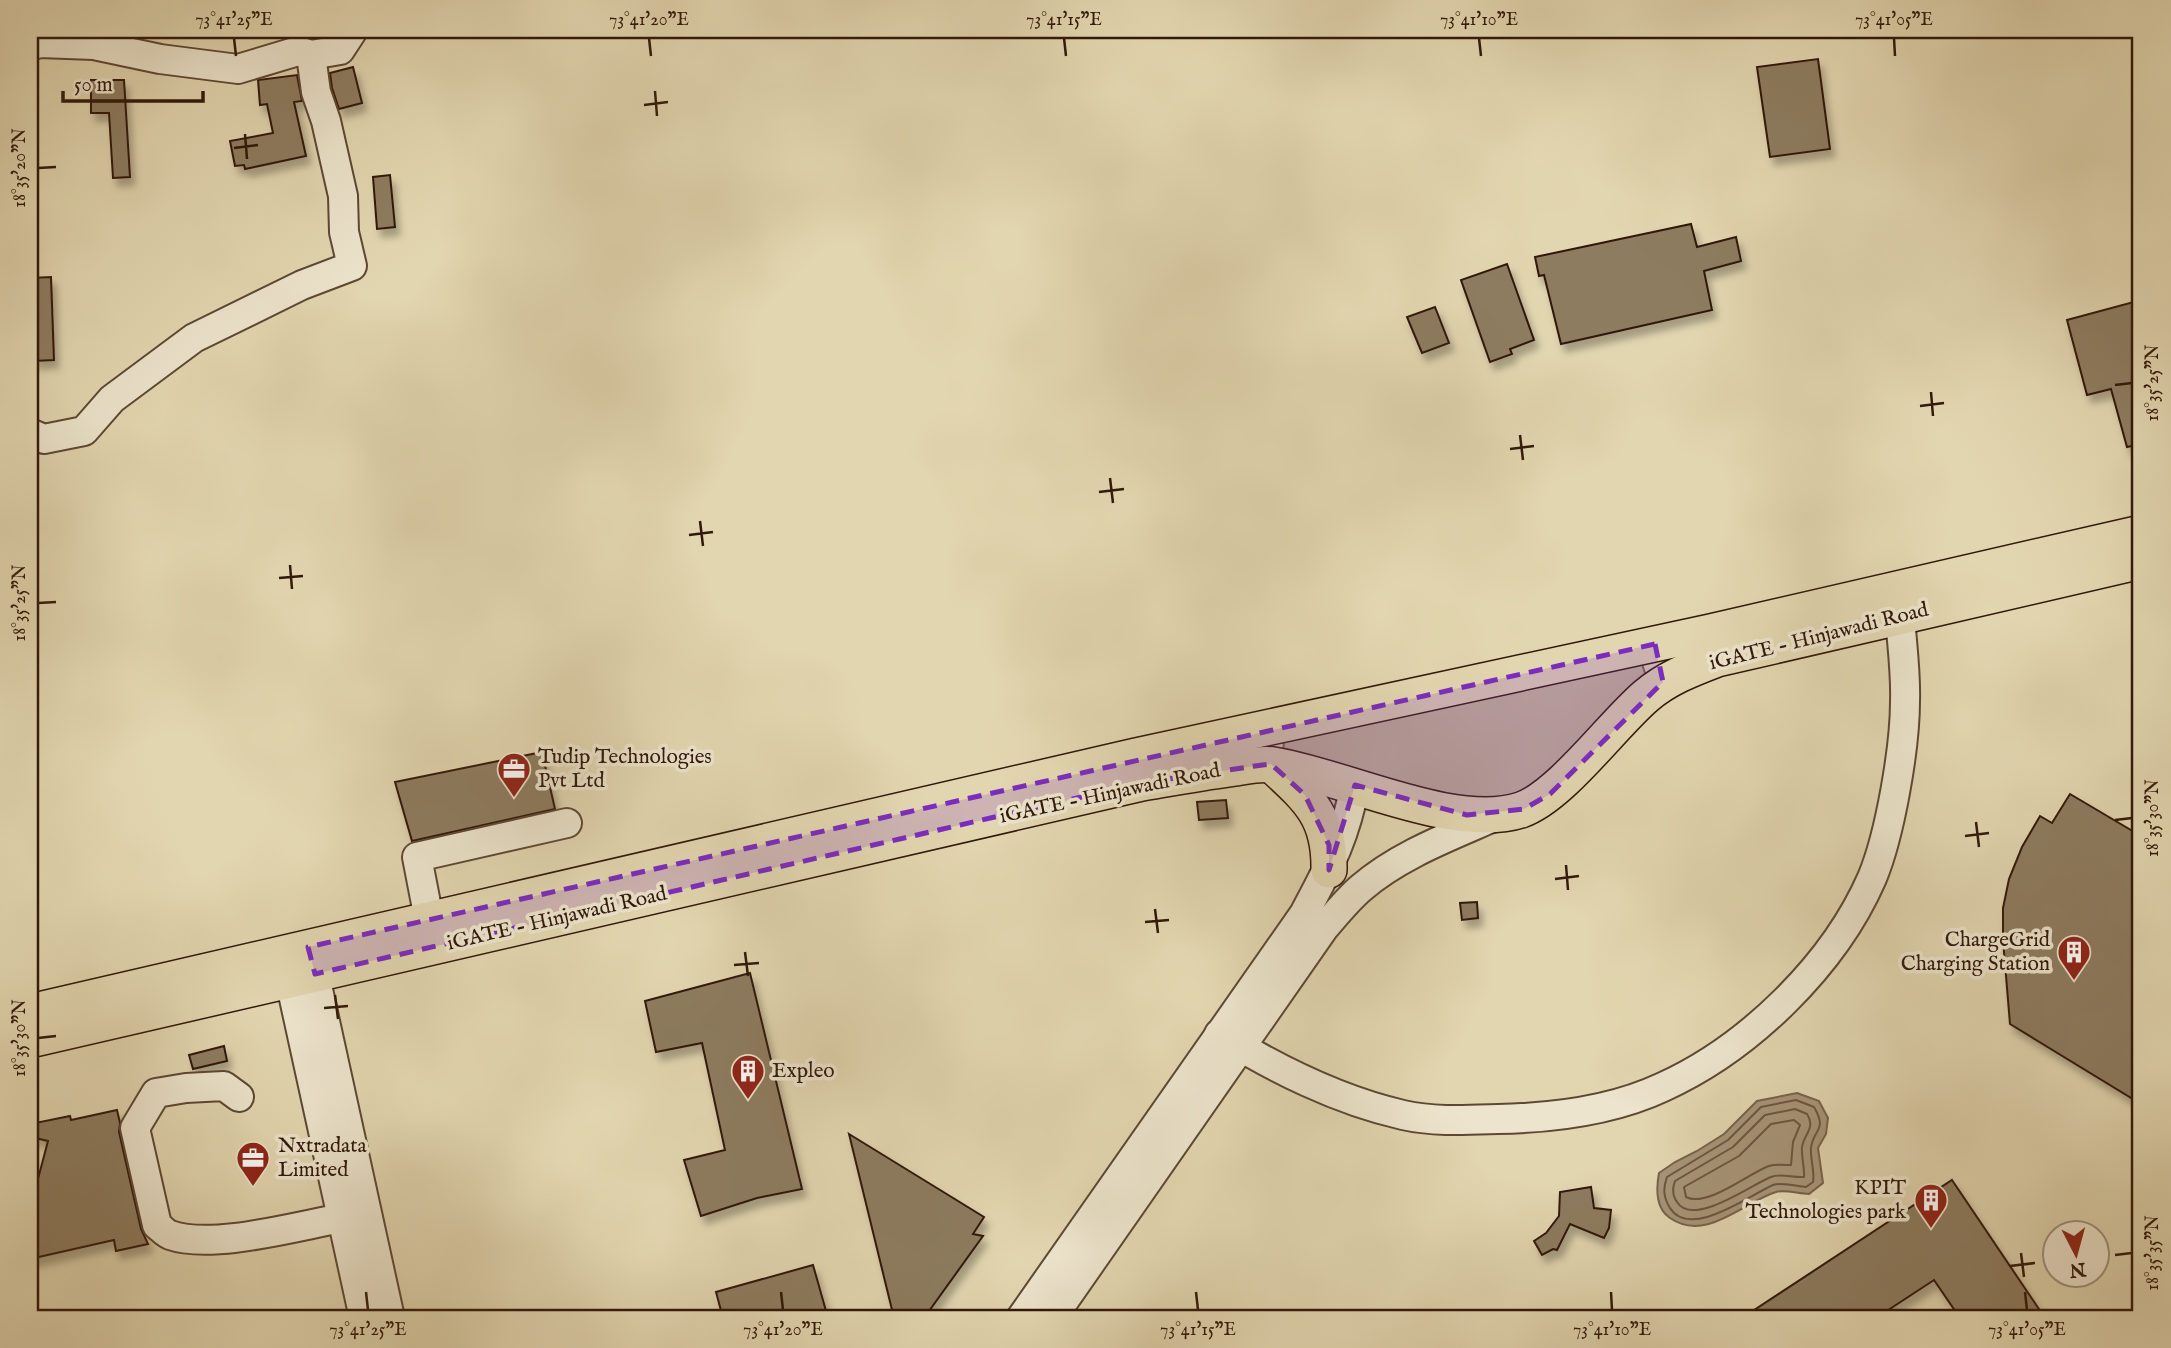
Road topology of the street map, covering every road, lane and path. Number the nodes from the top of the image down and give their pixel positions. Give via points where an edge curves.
1 (353, 30) edge
2 (302, 45) edge
3 (30, 46) edge
4 (30, 433) edge
5 (2141, 533) edge
6 (2141, 561) edge
7 (1900, 617) junction
8 (1655, 644) junction
9 (1663, 682) junction
10 (1271, 764) junction
11 (1355, 785) junction
12 (1496, 816) junction
13 (567, 823) dead end
14 (793, 850) junction
15 (1329, 870) junction
16 (429, 919) junction
17 (299, 964) junction
18 (30, 1012) edge
19 (30, 1040) edge
20 (1230, 1041) junction
21 (239, 1097) dead end
22 (342, 1218) junction
23 (364, 1318) edge
24 (390, 1318) edge
25 (1021, 1318) edge
26 (1052, 1318) edge

1 - 2 street via 340,50
2 - 3 street via 239,69 160,59 94,44
2 - 4 street via 343,196 344,232 352,266 194,338 112,399 84,431 44,439
5 - 8 main road, iGATE - Hinjawadi Road
6 - 7 main road, iGATE - Hinjawadi Road
7 - 9 main road, iGATE - Hinjawadi Road via 1717,659
7 - 20 street via 1906,704 1895,791 1872,877 1829,952 1801,985 1698,1070 1616,1104 1574,1113 1511,1119 1432,1118 1404,1115 1324,1089
8 - 9 main road
8 - 14 main road, iGATE - Hinjawadi Road via 1136,756
9 - 12 main road, iGATE - Hinjawadi Road via 1550,794 1524,809
10 - 11 main road, iGATE - Hinjawadi Road
10 - 14 main road, iGATE - Hinjawadi Road via 1142,783
10 - 15 main road via 1306,795 1317,812 1329,845
11 - 12 main road, iGATE - Hinjawadi Road via 1442,810
11 - 15 street via 1349,817
12 - 20 street via 1398,863 1363,886
13 - 16 street via 417,857
14 - 16 main road, iGATE - Hinjawadi Road
14 - 17 main road, iGATE - Hinjawadi Road
15 - 20 street
16 - 17 main road, iGATE - Hinjawadi Road
17 - 18 main road, iGATE - Hinjawadi Road
17 - 19 main road, iGATE - Hinjawadi Road
17 - 22 street
17 - 24 street
20 - 25 street
20 - 26 street
21 - 22 street via 224,1086 156,1093 135,1128 157,1225 168,1234 198,1241
22 - 23 street

